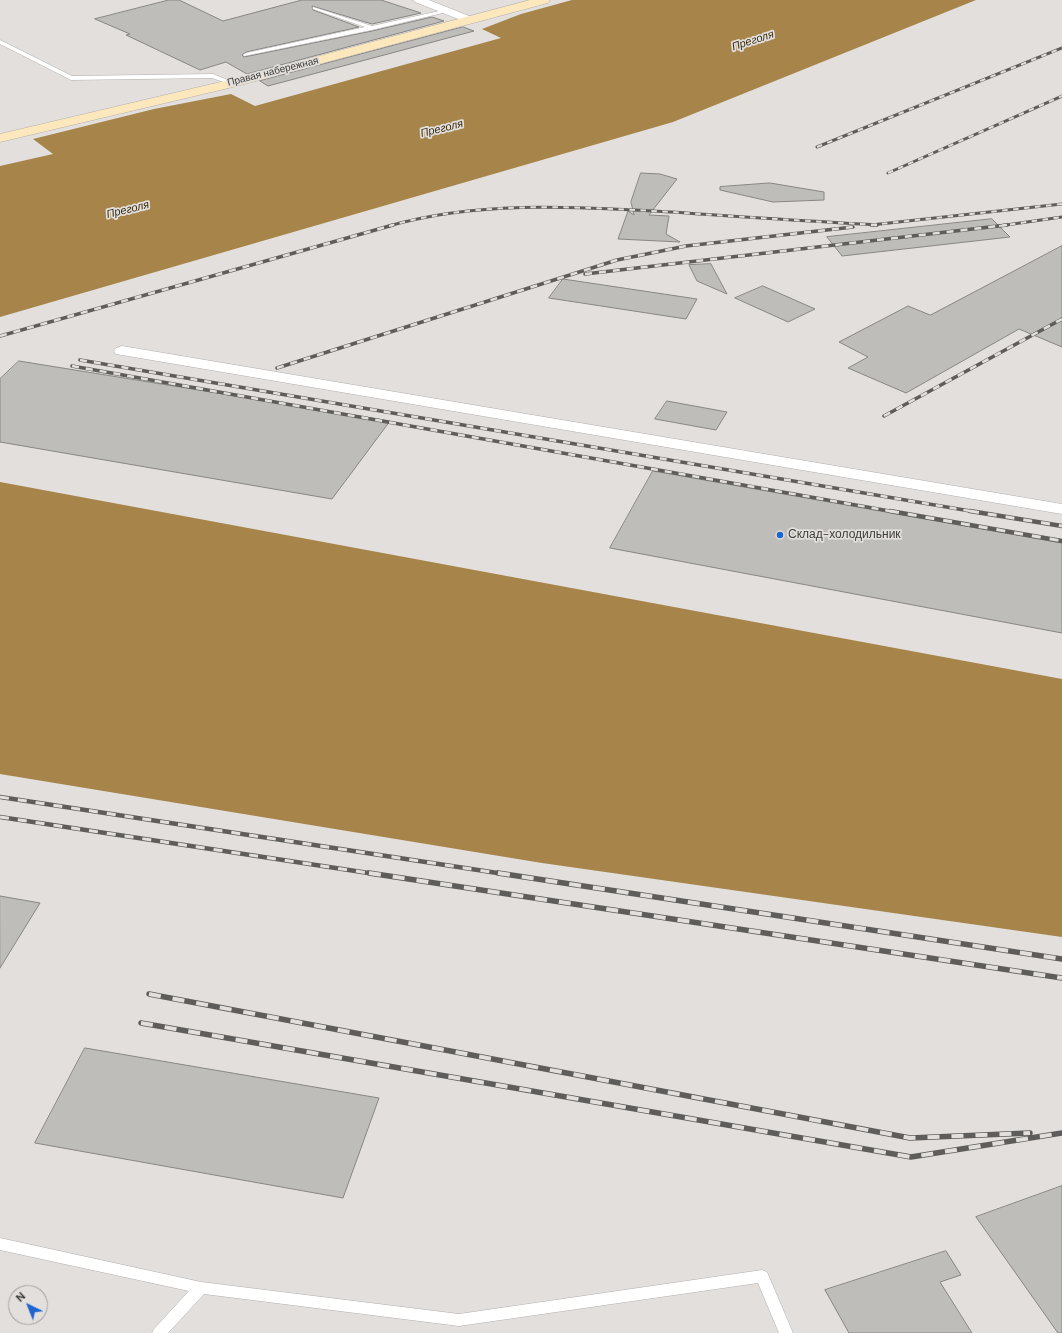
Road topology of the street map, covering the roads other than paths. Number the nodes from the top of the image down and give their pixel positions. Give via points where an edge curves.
1 (420, 0) edge
2 (544, 0) edge
3 (315, 8) dead end
4 (448, 11) junction
5 (470, 20) junction
6 (372, 28) junction
7 (0, 42) edge
8 (246, 55) dead end
9 (232, 83) junction
10 (0, 138) edge
11 (122, 351) dead end
12 (1062, 509) edge
13 (0, 1244) edge
14 (201, 1288) junction
15 (159, 1333) edge
16 (786, 1333) edge

1 - 4 street
2 - 5 main road, Правая набережная
3 - 6 lane
4 - 5 street
4 - 6 lane
5 - 9 main road, Правая набережная
6 - 8 lane
7 - 9 lane via 71,78 213,76
9 - 10 main road, Правая набережная
11 - 12 street
13 - 14 lane
14 - 15 lane
14 - 16 lane via 459,1320 762,1276

